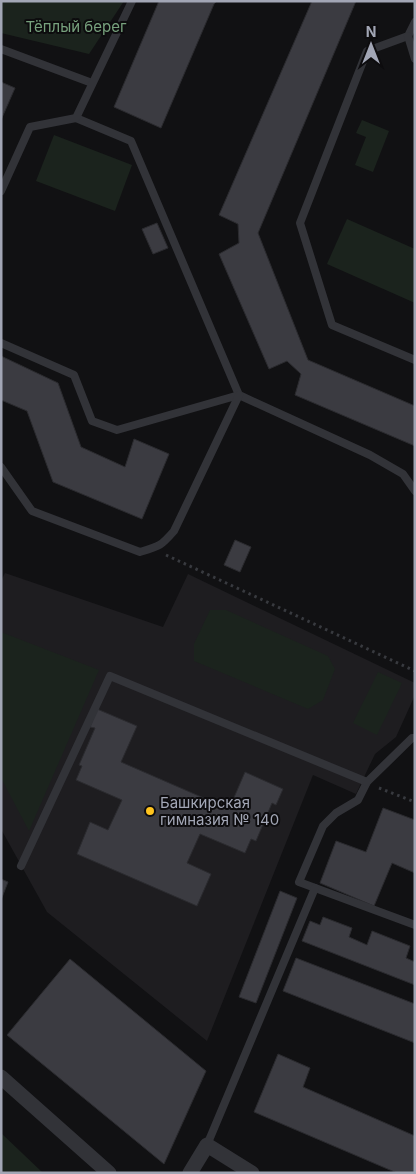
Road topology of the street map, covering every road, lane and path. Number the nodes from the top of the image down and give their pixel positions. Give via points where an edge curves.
1 (132, 1) edge
2 (415, 22) edge
3 (408, 36) junction
4 (1, 49) edge
5 (415, 59) edge
6 (92, 83) junction
7 (76, 118) junction
8 (1, 191) edge
9 (1, 343) edge
10 (415, 360) edge
11 (239, 395) junction
12 (1, 467) edge
13 (9, 478) junction
14 (1, 484) edge
15 (415, 491) edge
16 (152, 548) junction
17 (415, 672) edge
18 (415, 738) edge
19 (367, 782) junction
20 (415, 802) edge
21 (22, 866) dead end
22 (314, 888) junction
23 (415, 925) edge
24 (1, 1077) edge
25 (207, 1145) junction
26 (109, 1173) edge
27 (190, 1173) edge
28 (252, 1173) edge

1 - 6 lane
2 - 3 lane
3 - 5 lane
3 - 10 lane via 367,51 300,223 332,325
4 - 6 lane
6 - 7 lane
7 - 8 lane via 30,127
7 - 11 lane via 131,140
9 - 11 lane via 74,375 92,421 117,430
11 - 15 lane via 370,455 403,474
11 - 16 lane via 174,531 161,545
12 - 13 lane
13 - 14 lane
13 - 16 lane via 32,511 140,552
16 - 17 path
18 - 19 lane
19 - 20 path
19 - 21 lane via 110,676
19 - 22 lane via 358,800 336,813 323,826 299,882
22 - 23 lane
22 - 25 lane
24 - 26 street
25 - 27 street
25 - 28 street

